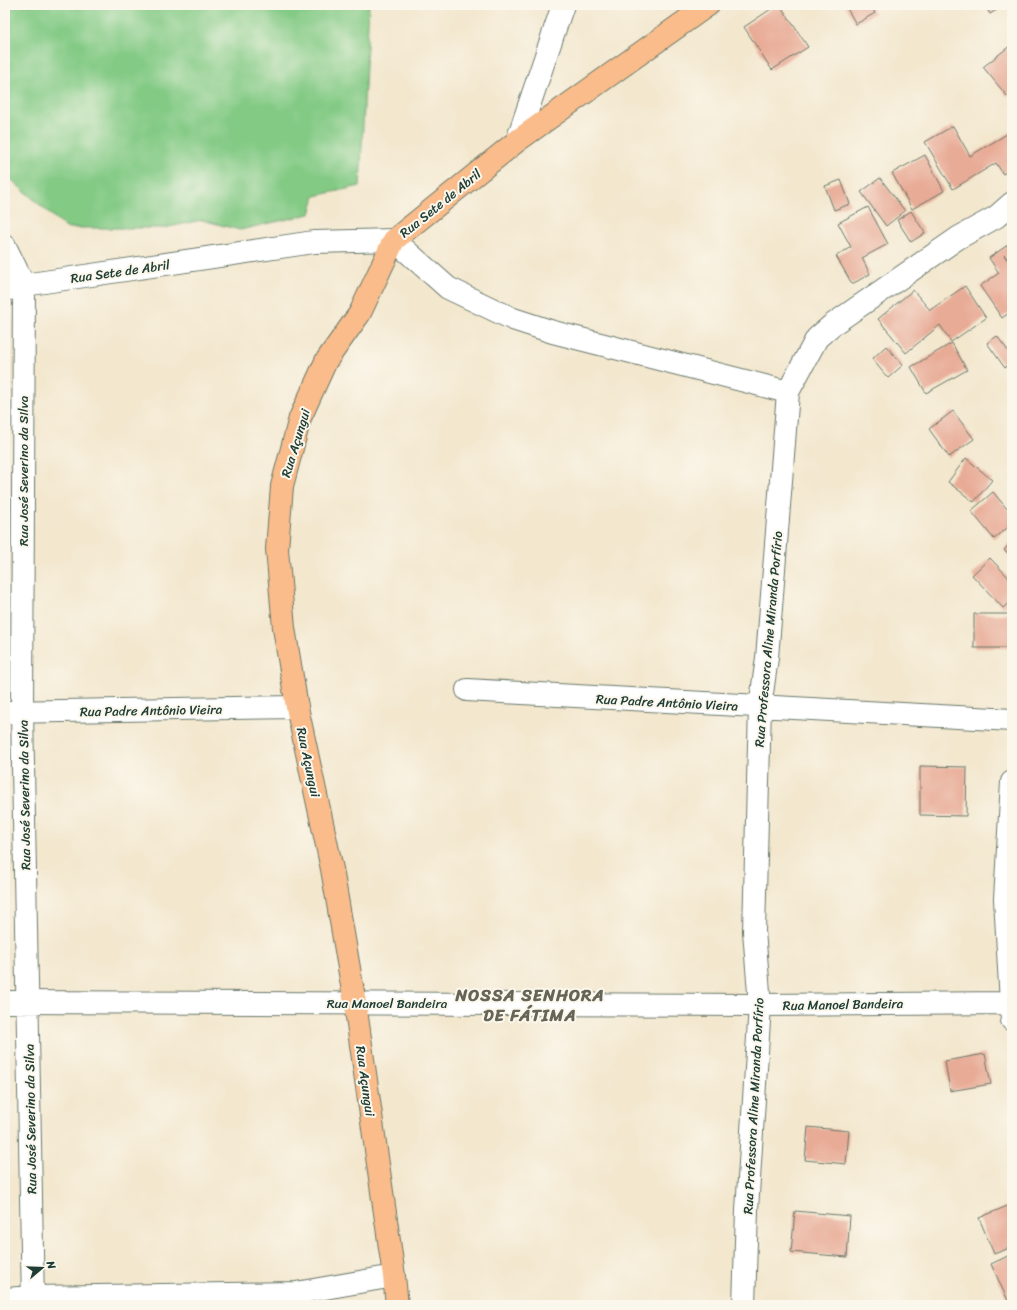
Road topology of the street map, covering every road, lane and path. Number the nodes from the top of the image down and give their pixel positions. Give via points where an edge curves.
1 (563, 5) edge
2 (708, 5) edge
3 (517, 141) junction
4 (1012, 202) edge
5 (394, 240) junction
6 (5, 246) edge
7 (14, 288) edge
8 (788, 392) junction
9 (467, 690) dead end
10 (760, 707) junction
11 (297, 708) junction
12 (14, 711) edge
13 (1012, 720) edge
14 (1012, 782) edge
15 (1008, 893) edge
16 (5, 1002) edge
17 (28, 1002) junction
18 (354, 1003) junction
19 (760, 1005) junction
20 (1011, 1011) edge
21 (394, 1276) junction
22 (5, 1299) edge
23 (33, 1301) edge
24 (397, 1305) edge
25 (744, 1305) edge

1 - 3 street
2 - 3 main road, Rua Sete de Abril
3 - 5 main road, Rua Sete de Abril
4 - 8 street, Rua Professora Aline Miranda Porfírio via 996,217 958,238 832,325 817,338
5 - 7 street, Rua Sete de Abril via 314,242
5 - 8 street via 448,288 513,319 553,332
5 - 11 main road, Rua Açungui via 360,313 326,361 306,404 282,486 278,549 284,628
6 - 7 street
7 - 12 street, Rua José Severino da Silva
8 - 10 street, Rua Professora Aline Miranda Porfírio via 767,658
9 - 10 street, Rua Padre Antônio Vieira
10 - 13 street, Rua Padre Antônio Vieira
10 - 19 street, Rua Professora Aline Miranda Porfírio via 754,930
11 - 12 street, Rua Padre Antônio Vieira
11 - 18 main road, Rua Açungui via 332,869
12 - 17 street, Rua José Severino da Silva
14 - 15 street
15 - 20 street
16 - 17 street, Rua Manoel Bandeira
17 - 18 street, Rua Manoel Bandeira
17 - 23 street, Rua José Severino da Silva
18 - 19 street, Rua Manoel Bandeira
18 - 21 main road, Rua Açungui
19 - 20 street, Rua Manoel Bandeira
19 - 25 street, Rua Professora Aline Miranda Porfírio via 747,1210
21 - 23 street via 296,1292
21 - 24 main road, Rua Açungui
22 - 23 street

